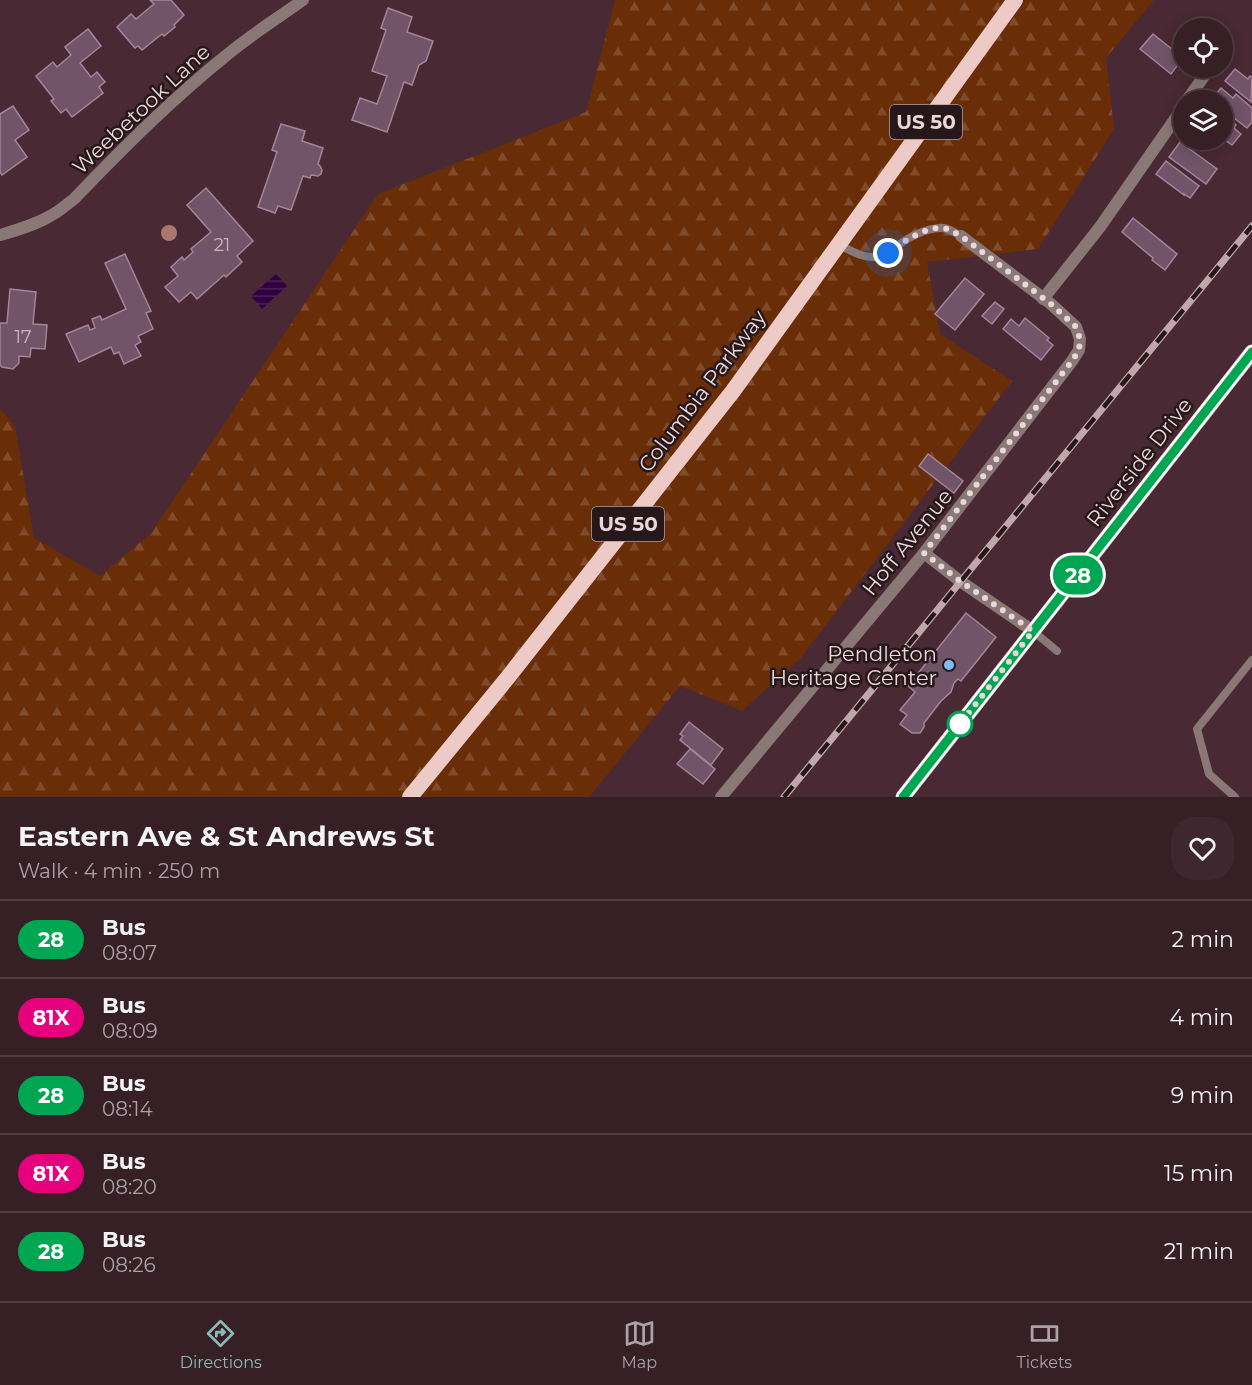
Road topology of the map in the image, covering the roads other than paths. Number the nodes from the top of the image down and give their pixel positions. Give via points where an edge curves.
1 (303, 0) edge
2 (1015, 0) edge
3 (1173, 122) edge
4 (0, 235) edge
5 (961, 236) joint
6 (837, 244) junction
7 (1047, 302) junction
8 (1252, 352) edge
9 (924, 553) junction
10 (1033, 631) junction
11 (1057, 651) dead end
12 (1252, 660) edge
13 (410, 797) edge
14 (721, 797) edge
15 (903, 797) edge
16 (1235, 797) edge

1 - 4 street, Weebetook Lane via 196,80 74,199 50,217
2 - 6 highway, Columbia Parkway / US 50
3 - 7 street
5 - 6 lane via 940,228 918,234 876,257 863,256
5 - 7 street, Hoff Avenue
6 - 13 highway, Columbia Parkway / US 50 via 733,391
7 - 9 street, Hoff Avenue via 1076,327 1079,350
8 - 10 main road, Riverside Drive
9 - 10 street
9 - 14 street, Hoff Avenue
10 - 11 lane
10 - 15 main road, Riverside Drive
12 - 16 lane via 1197,729 1209,774

